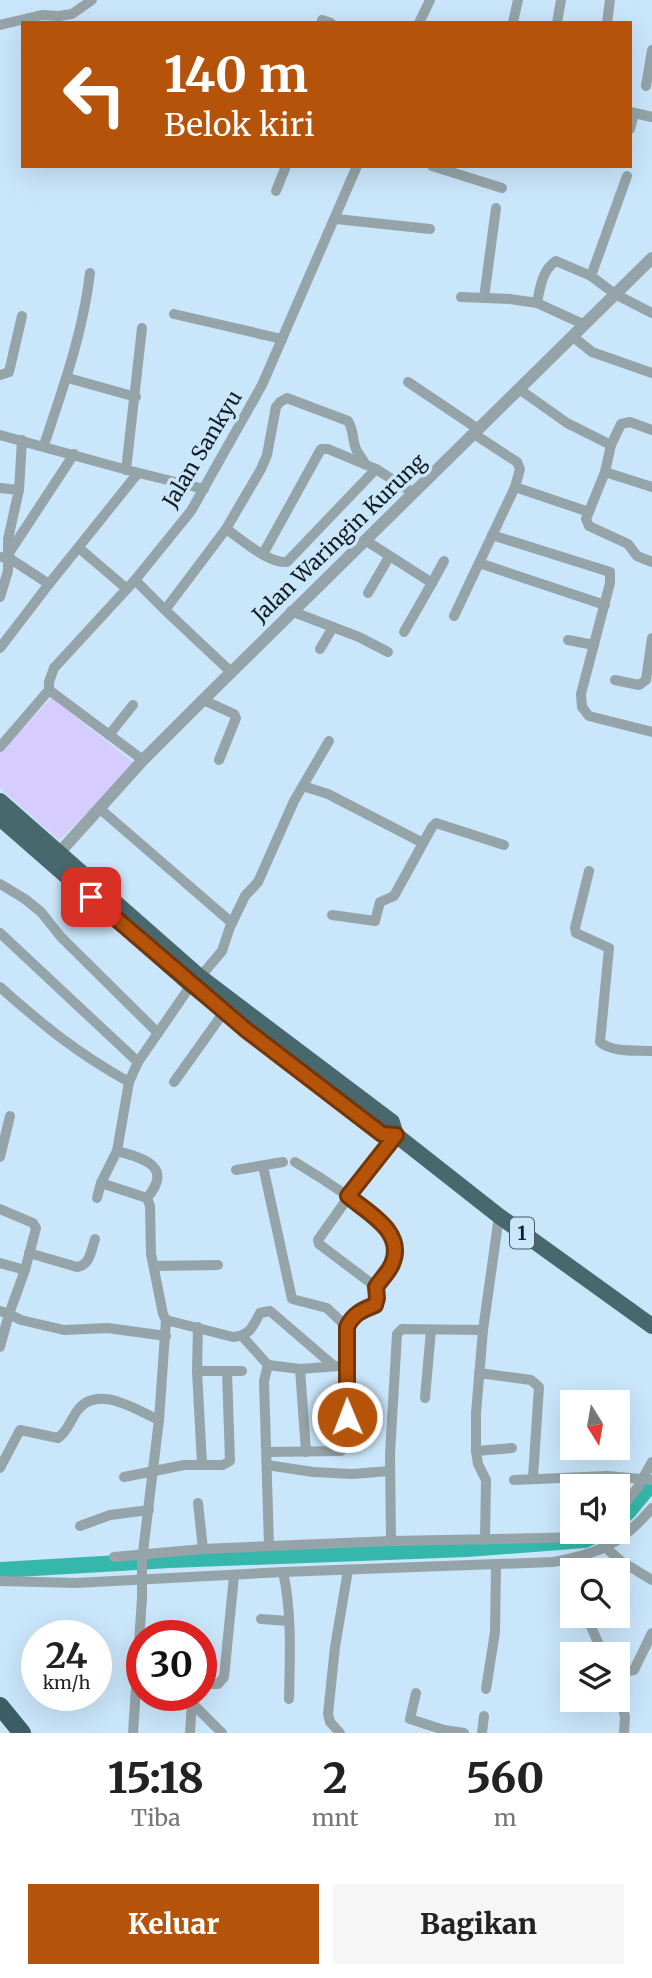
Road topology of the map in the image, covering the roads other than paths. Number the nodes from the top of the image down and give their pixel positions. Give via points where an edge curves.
1 (92, 0) edge
2 (430, 0) edge
3 (505, 0) edge
4 (561, 0) edge
5 (610, 0) edge
6 (518, 2) edge
7 (420, 21) edge
8 (513, 21) edge
9 (557, 21) edge
10 (607, 21) edge
11 (0, 25) edge
12 (652, 50) edge
13 (646, 86) dead end
14 (632, 112) edge
15 (652, 117) edge
16 (285, 168) edge
17 (356, 168) edge
18 (438, 168) edge
19 (626, 176) dead end
20 (502, 188) dead end
21 (276, 191) dead end
22 (496, 208) dead end
23 (336, 219) junction
24 (430, 229) dead end
25 (652, 258) edge
26 (90, 273) dead end
27 (591, 275) junction
28 (615, 293) junction
29 (461, 297) dead end
30 (484, 298) junction
31 (537, 303) junction
32 (652, 313) edge
33 (174, 314) dead end
34 (22, 316) dead end
35 (583, 324) junction
36 (142, 328) dead end
37 (572, 336) junction
38 (282, 339) junction
39 (652, 373) edge
40 (0, 375) edge
41 (68, 378) junction
42 (408, 382) dead end
43 (519, 389) junction
44 (136, 397) junction
45 (652, 430) edge
46 (476, 431) junction
47 (0, 435) edge
48 (22, 440) junction
49 (44, 445) junction
50 (611, 445) junction
51 (75, 454) junction
52 (365, 464) junction
53 (376, 469) junction
54 (125, 470) junction
55 (605, 472) junction
56 (138, 473) junction
57 (652, 486) edge
58 (515, 487) junction
59 (0, 488) edge
60 (204, 489) junction
61 (19, 491) junction
62 (412, 492) junction
63 (589, 512) junction
64 (226, 528) junction
65 (492, 535) junction
66 (4, 539) edge
67 (365, 540) junction
68 (79, 548) junction
69 (263, 554) junction
70 (6, 556) edge
71 (389, 557) junction
72 (444, 561) dead end
73 (652, 562) edge
74 (479, 563) junction
75 (135, 580) junction
76 (432, 583) junction
77 (49, 584) junction
78 (127, 589) junction
79 (368, 593) dead end
80 (0, 597) edge
81 (605, 605) junction
82 (165, 610) junction
83 (291, 611) junction
84 (454, 616) dead end
85 (333, 627) junction
86 (404, 632) dead end
87 (652, 638) edge
88 (568, 640) dead end
89 (594, 645) junction
90 (0, 648) edge
91 (320, 649) dead end
92 (388, 652) dead end
93 (230, 672) junction
94 (615, 680) dead end
95 (49, 690) junction
96 (203, 700) junction
97 (133, 705) dead end
98 (652, 732) edge
99 (109, 735) junction
100 (329, 741) dead end
101 (0, 747) edge
102 (143, 760) junction
103 (219, 760) dead end
104 (303, 786) junction
105 (0, 801) edge
106 (99, 808) junction
107 (0, 818) edge
108 (423, 843) junction
109 (504, 845) dead end
110 (59, 853) junction
111 (589, 871) dead end
112 (0, 884) edge
113 (332, 915) dead end
114 (232, 923) junction
115 (0, 933) edge
116 (196, 981) junction
117 (0, 987) edge
118 (224, 1012) junction
119 (158, 1033) junction
120 (652, 1051) edge
121 (138, 1062) junction
122 (129, 1082) junction
123 (174, 1082) dead end
124 (10, 1116) dead end
125 (396, 1135) junction
126 (117, 1151) junction
127 (0, 1157) edge
128 (283, 1162) dead end
129 (295, 1162) dead end
130 (263, 1166) junction
131 (236, 1170) dead end
132 (101, 1183) junction
133 (348, 1196) junction
134 (97, 1198) dead end
135 (147, 1198) junction
136 (0, 1209) edge
137 (499, 1216) junction
138 (95, 1239) dead end
139 (29, 1253) junction
140 (0, 1264) edge
141 (218, 1265) dead end
142 (154, 1266) junction
143 (25, 1270) junction
144 (376, 1287) junction
145 (4, 1313) edge
146 (166, 1320) junction
147 (652, 1326) edge
148 (198, 1327) junction
149 (347, 1327) junction
150 (431, 1330) junction
151 (483, 1330) junction
152 (166, 1336) junction
153 (242, 1336) junction
154 (0, 1347) edge
155 (268, 1366) junction
156 (334, 1366) junction
157 (346, 1366) junction
158 (300, 1369) junction
159 (197, 1371) junction
160 (227, 1371) junction
161 (242, 1371) dead end
162 (479, 1373) junction
163 (425, 1398) dead end
164 (159, 1420) junction
165 (512, 1448) dead end
166 (476, 1451) junction
167 (267, 1452) junction
168 (306, 1452) junction
169 (652, 1462) edge
170 (202, 1464) junction
171 (268, 1465) junction
172 (0, 1468) edge
173 (390, 1471) junction
174 (152, 1474) junction
175 (124, 1477) dead end
176 (533, 1477) junction
177 (648, 1479) edge
178 (514, 1480) dead end
179 (630, 1499) edge
180 (198, 1503) dead end
181 (652, 1508) edge
182 (149, 1510) junction
183 (80, 1526) dead end
184 (560, 1537) edge
185 (485, 1540) junction
186 (391, 1541) junction
187 (270, 1546) junction
188 (606, 1548) junction
189 (203, 1549) junction
190 (143, 1556) junction
191 (584, 1556) joint
192 (114, 1557) dead end
193 (496, 1566) junction
194 (348, 1570) junction
195 (284, 1572) junction
196 (143, 1576) junction
197 (234, 1576) junction
198 (652, 1580) edge
199 (0, 1581) edge
200 (261, 1619) dead end
201 (288, 1621) junction
202 (652, 1633) edge
203 (630, 1671) edge
204 (217, 1684) edge
205 (486, 1689) dead end
206 (416, 1693) dead end
207 (289, 1699) dead end
208 (0, 1706) edge
209 (192, 1711) edge
210 (203, 1711) edge
211 (624, 1712) edge
212 (484, 1716) dead end
213 (443, 1732) edge
214 (22, 1733) edge
215 (133, 1733) edge
216 (190, 1733) edge
217 (222, 1733) edge
218 (340, 1733) edge
219 (464, 1733) edge
220 (482, 1733) edge
221 (624, 1733) edge

1 - 11 street via 72,13
2 - 7 street
3 - 6 street
4 - 9 street
5 - 10 street
6 - 8 street
12 - 13 street
14 - 15 street
16 - 21 street
17 - 23 street, Jalan Sankyu
18 - 20 street
19 - 27 street
22 - 30 street
23 - 24 street
23 - 38 street, Jalan Sankyu
25 - 28 street, Jalan Waringin Kurung
26 - 41 street via 83,324
27 - 28 street
27 - 31 street via 552,263
28 - 32 street
28 - 35 street, Jalan Waringin Kurung
29 - 30 street
30 - 31 street
31 - 35 street
33 - 38 street
34 - 40 street via 13,362 9,372
35 - 37 street, Jalan Waringin Kurung
36 - 44 street
37 - 39 street via 592,352
37 - 43 street, Jalan Waringin Kurung
38 - 60 street, Jalan Sankyu
41 - 44 street
41 - 49 street
42 - 46 street
43 - 46 street, Jalan Waringin Kurung
43 - 50 street via 567,423
44 - 54 street
45 - 50 street via 626,422
46 - 58 street via 517,462 520,469
46 - 62 street, Jalan Waringin Kurung
47 - 48 street
48 - 49 street
48 - 61 street
49 - 51 street
50 - 55 street
51 - 54 street
51 - 70 street
52 - 53 street
52 - 64 street via 348,421 284,398 276,407 261,469
52 - 69 street via 328,449 319,451
53 - 62 street
53 - 69 street via 288,562
54 - 56 street
55 - 57 street
55 - 63 street
56 - 60 street
56 - 68 street
58 - 63 street
58 - 65 street
59 - 61 street
60 - 75 street, Jalan Sankyu
61 - 66 street
62 - 67 street, Jalan Waringin Kurung
63 - 73 street via 589,526 628,544 637,556
64 - 69 street
64 - 82 street
65 - 74 street
65 - 81 street via 608,571
66 - 70 street
67 - 71 street
67 - 83 street, Jalan Waringin Kurung
68 - 77 street
68 - 78 street
70 - 77 street
70 - 80 street via 8,571
71 - 76 street
71 - 79 street
72 - 76 street
74 - 81 street
74 - 84 street
75 - 78 street, Jalan Sankyu
75 - 82 street
76 - 86 street
77 - 90 street
78 - 95 street, Jalan Sankyu via 54,668
81 - 89 street
82 - 93 street
83 - 85 street
83 - 93 street, Jalan Waringin Kurung
85 - 91 street
85 - 92 street
87 - 94 street via 646,680 639,685
88 - 89 street
89 - 98 street via 582,707 589,716
93 - 96 street, Jalan Waringin Kurung
95 - 99 street
95 - 101 street, Jalan Sankyu
96 - 102 street, Jalan Waringin Kurung
96 - 103 street via 236,718
97 - 99 street
99 - 102 street
100 - 104 street
102 - 106 street, Jalan Waringin Kurung
104 - 108 street
104 - 114 street via 258,882
105 - 110 highway, 1
106 - 110 street, Jalan Waringin Kurung
106 - 114 street
107 - 116 highway, 1
108 - 109 street via 436,823
108 - 113 street via 394,896 380,902 374,920
110 - 116 highway, 1
111 - 120 street via 575,928 581,937 609,948 600,1042 606,1047
112 - 119 street via 41,912
114 - 116 street via 222,951
115 - 121 street
116 - 118 highway, 1
116 - 119 street
116 - 125 highway, 1 via 392,1122
117 - 122 street via 47,1029
118 - 123 street
118 - 125 highway, 1 via 382,1134
119 - 121 street
121 - 122 street
122 - 126 street
124 - 127 street
125 - 133 street
125 - 137 highway, 1
126 - 132 street
126 - 135 street via 155,1166 154,1189
128 - 130 street
129 - 133 street
130 - 131 street
130 - 149 street via 292,1299 327,1308
132 - 134 street
132 - 135 street
133 - 144 street via 387,1228 394,1242 391,1266
133 - 144 street via 322,1231 319,1244
135 - 142 street
136 - 139 street via 35,1225
137 - 147 highway, 1
137 - 151 street
138 - 139 street via 83,1266
139 - 143 street
140 - 143 street
141 - 142 street
142 - 146 street
143 - 145 street
144 - 149 street via 375,1305 358,1312
145 - 152 street via 64,1330 108,1328
145 - 154 street
146 - 148 street
146 - 152 street
148 - 153 street
148 - 159 street
149 - 157 street
150 - 151 street
150 - 163 street
150 - 173 street via 402,1329 397,1334
151 - 162 street
152 - 164 street
153 - 155 street
153 - 156 street via 248,1334 260,1312 270,1311
155 - 158 street
155 - 167 street via 264,1381
156 - 157 street
156 - 158 street
157 - 168 street via 345,1448
158 - 168 street
159 - 160 street
159 - 170 street
160 - 161 street
160 - 170 street via 231,1458 223,1465
162 - 166 street
162 - 176 street via 531,1380 539,1387
164 - 172 street via 110,1399 89,1401 58,1438 20,1430
164 - 174 street
165 - 166 street
166 - 185 street via 486,1476
167 - 168 street
167 - 171 street
169 - 177 street
170 - 174 street
171 - 173 street via 352,1474
171 - 187 street
173 - 186 street
174 - 175 street
174 - 182 street
176 - 177 street
176 - 178 street
177 - 179 street
180 - 189 street
181 - 188 street
182 - 183 street via 110,1515
182 - 190 street
184 - 185 street
185 - 186 street
186 - 187 street
187 - 189 street
188 - 191 street
188 - 198 street
189 - 190 street
190 - 192 street
190 - 196 street
191 - 193 street
193 - 194 street
193 - 205 street via 495,1632
194 - 195 street
194 - 218 street via 328,1714
195 - 197 street
195 - 201 street
196 - 197 street
196 - 199 street via 76,1583
196 - 215 street
197 - 204 street via 223,1677
200 - 201 street
201 - 207 street
202 - 203 street
206 - 213 street via 410,1719
208 - 214 highway
209 - 216 street
210 - 217 street
211 - 221 street
212 - 220 street
213 - 219 street

